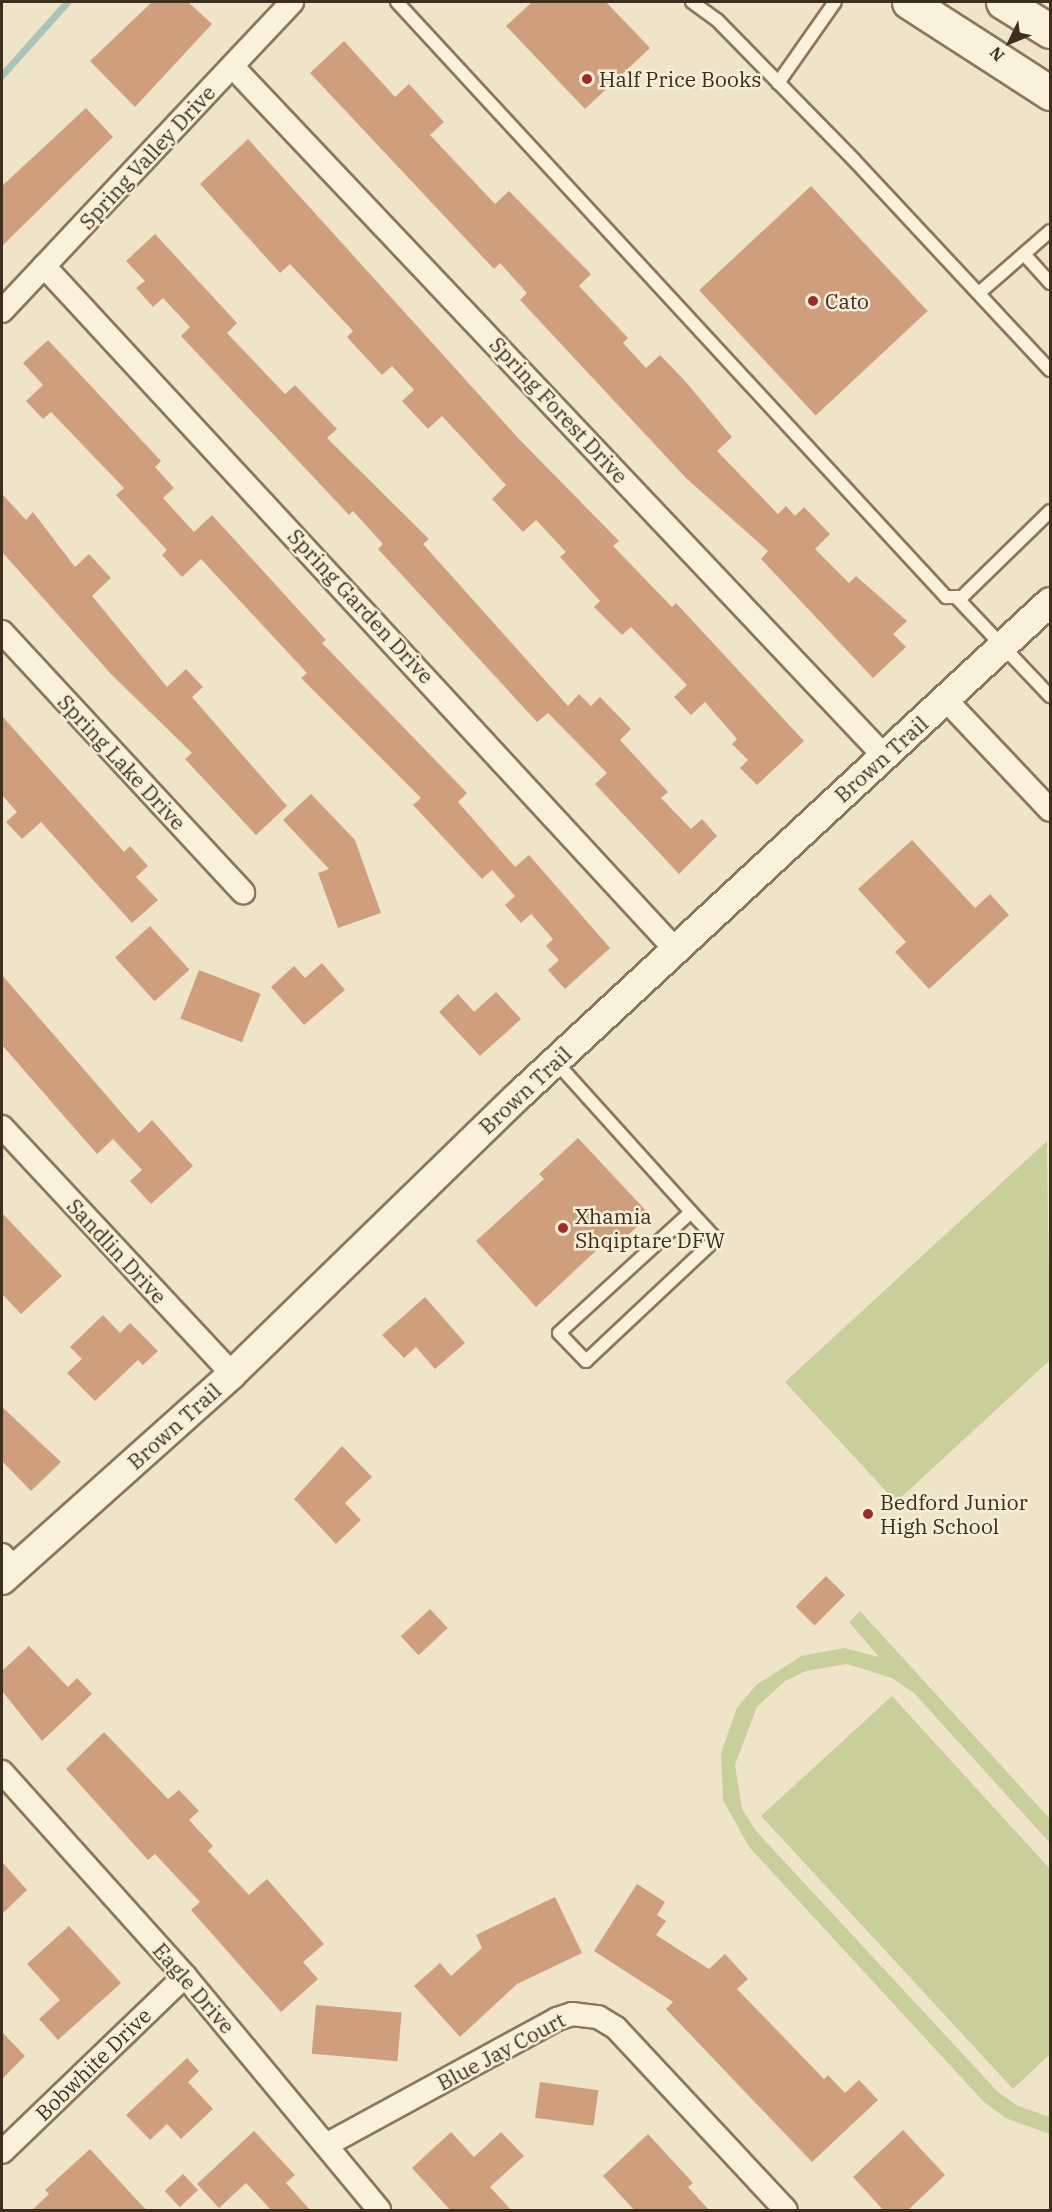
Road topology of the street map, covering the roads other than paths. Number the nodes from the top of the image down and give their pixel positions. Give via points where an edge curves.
1 (292, 2) edge
2 (397, 2) edge
3 (692, 2) edge
4 (835, 2) edge
5 (909, 2) edge
6 (1003, 2) edge
7 (1050, 31) edge
8 (232, 67) junction
9 (778, 83) junction
10 (1050, 93) edge
11 (1050, 231) edge
12 (1024, 254) junction
13 (44, 266) junction
14 (1050, 283) edge
15 (979, 293) junction
16 (2, 310) edge
17 (1050, 370) edge
18 (1050, 511) edge
19 (956, 597) junction
20 (1050, 602) edge
21 (2, 632) edge
22 (1005, 645) junction
23 (1050, 696) edge
24 (946, 700) junction
25 (884, 756) junction
26 (1050, 810) edge
27 (243, 892) dead end
28 (675, 949) junction
29 (555, 1061) junction
30 (2, 1127) edge
31 (691, 1212) junction
32 (232, 1374) junction
33 (6, 1568) edge
34 (2, 1772) edge
35 (185, 1976) junction
36 (326, 2145) junction
37 (2, 2152) edge
38 (379, 2211) edge
39 (786, 2211) edge

1 - 8 street, Spring Valley Drive
2 - 19 lane via 945,597
3 - 9 lane
4 - 9 lane
5 - 10 main road
6 - 7 main road
8 - 13 street, Spring Valley Drive
8 - 25 street, Spring Forest Drive
9 - 15 lane
11 - 12 lane
12 - 14 lane
12 - 15 lane
13 - 16 street, Spring Valley Drive
13 - 28 street, Spring Garden Drive
15 - 17 lane
18 - 19 lane
19 - 22 lane
20 - 22 street, Brown Trail
21 - 27 street, Spring Lake Drive
22 - 23 lane
22 - 24 street, Brown Trail
24 - 25 street, Brown Trail
24 - 26 street
25 - 28 street, Brown Trail
28 - 29 street, Brown Trail
29 - 31 lane
29 - 32 street, Brown Trail
30 - 32 street, Sandlin Drive
31 - 31 lane via 558,1333 586,1361 716,1239
32 - 33 street, Brown Trail
34 - 35 street, Eagle Drive
35 - 36 street, Eagle Drive
35 - 37 street, Bobwhite Drive
36 - 38 street, Eagle Drive
36 - 39 street, Blue Jay Court via 557,2019 572,2014 598,2017 616,2028

